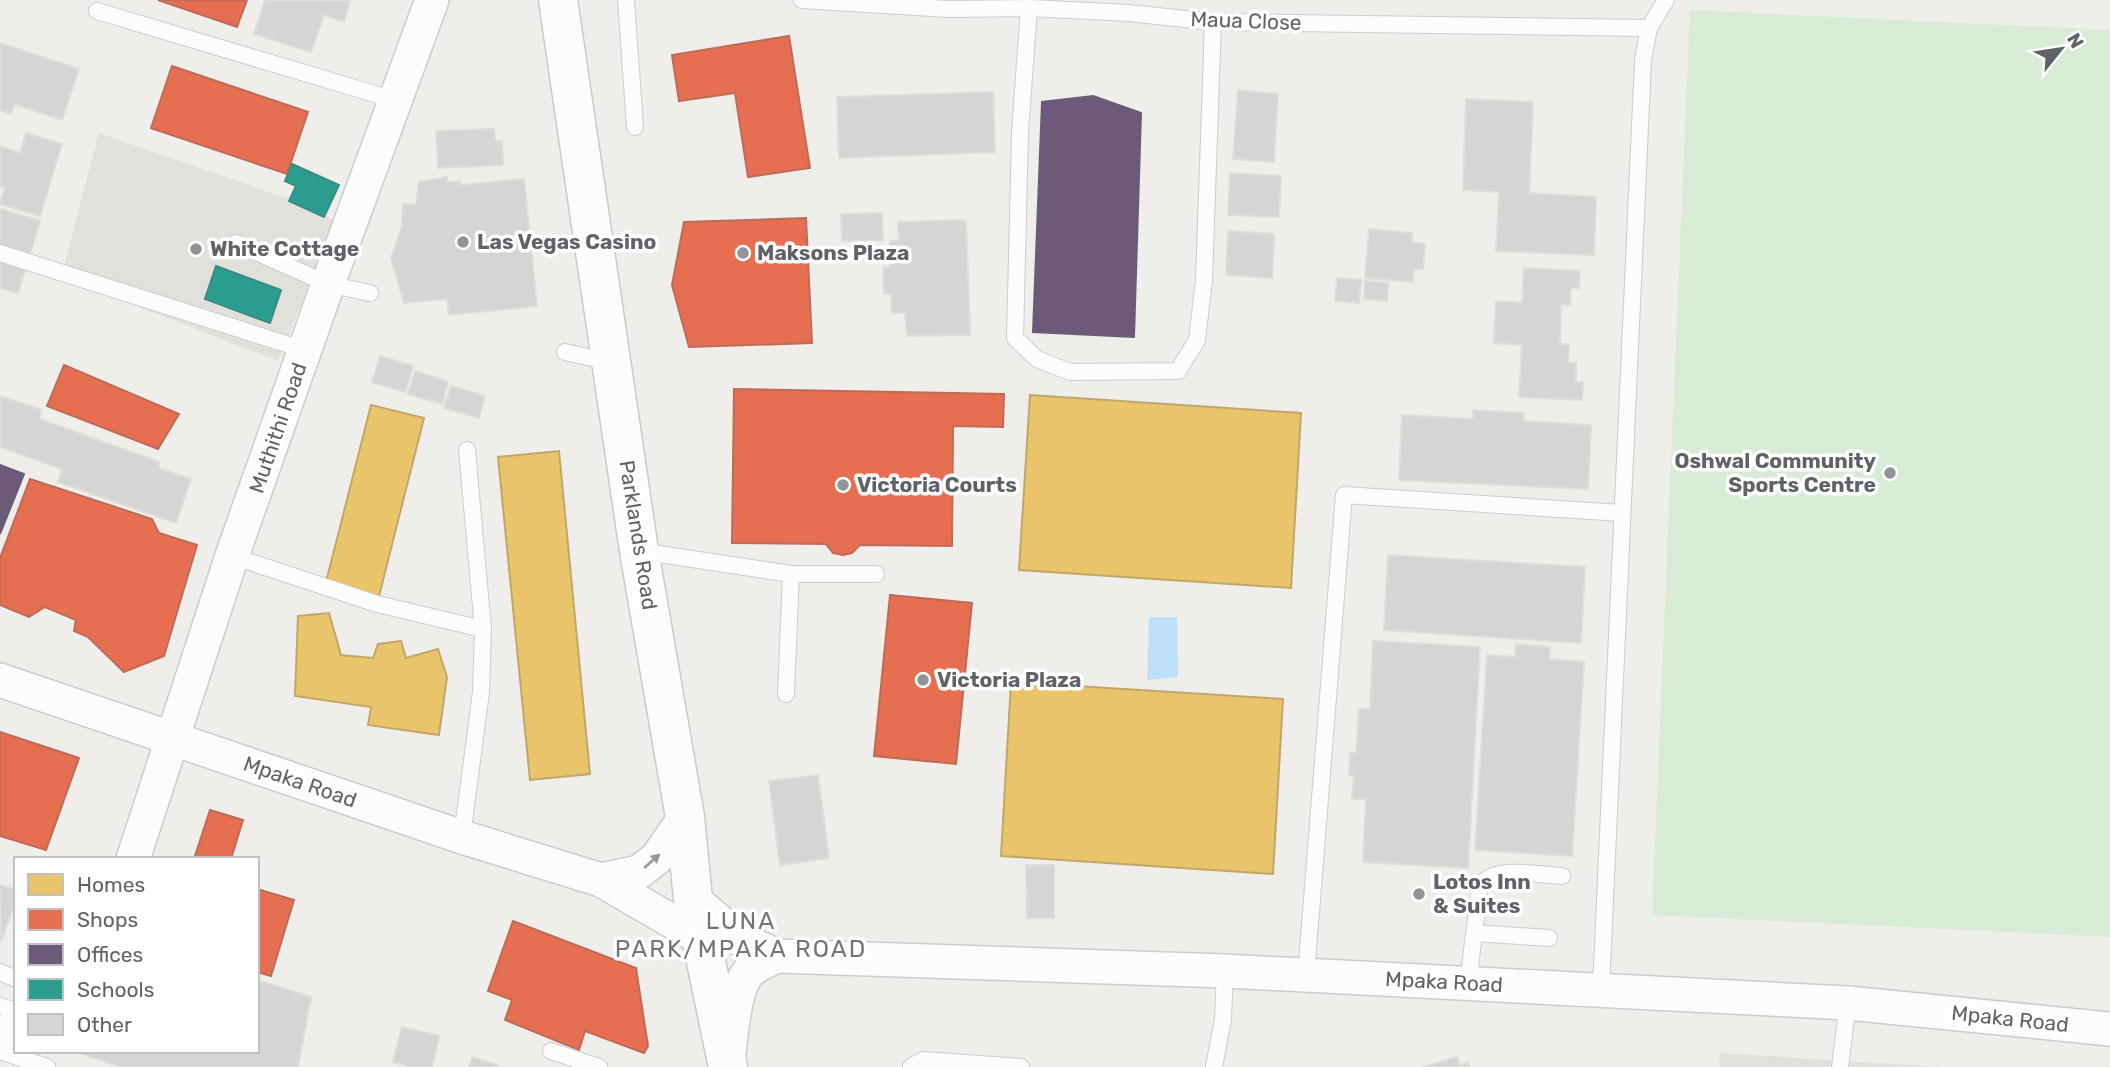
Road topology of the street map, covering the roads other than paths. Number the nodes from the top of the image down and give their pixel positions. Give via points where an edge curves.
1 (432, 0) edge
2 (558, 0) edge
3 (626, 0) edge
4 (802, 0) edge
5 (1666, 0) edge
6 (1081, 6) edge
7 (1130, 7) edge
8 (1029, 8) junction
9 (97, 11) dead end
10 (1213, 22) junction
11 (1649, 28) junction
12 (395, 100) junction
13 (635, 127) dead end
14 (236, 243) dead end
15 (0, 253) edge
16 (328, 284) junction
17 (370, 293) dead end
18 (305, 350) junction
19 (565, 352) dead end
20 (611, 363) junction
21 (467, 450) dead end
22 (1622, 513) junction
23 (639, 551) junction
24 (232, 556) junction
25 (790, 574) junction
26 (876, 574) dead end
27 (483, 629) junction
28 (0, 680) edge
29 (786, 694) dead end
30 (173, 738) junction
31 (685, 817) junction
32 (462, 837) junction
33 (134, 857) edge
34 (1562, 876) dead end
35 (601, 880) junction
36 (693, 899) junction
37 (1475, 933) junction
38 (699, 937) junction
39 (1549, 938) dead end
40 (777, 956) junction
41 (1225, 971) junction
42 (1306, 975) junction
43 (1468, 983) junction
44 (1601, 989) junction
45 (1848, 1003) junction
46 (14, 1025) edge
47 (2110, 1029) edge
48 (0, 1042) edge
49 (0, 1051) edge
50 (551, 1051) dead end
51 (728, 1065) edge
52 (47, 1067) edge
53 (599, 1067) edge
54 (911, 1067) edge
55 (1021, 1067) edge
56 (1214, 1067) edge
57 (1840, 1067) edge

1 - 12 street, Muthithi Road
2 - 20 main road, Parklands Road
3 - 13 lane
4 - 8 lane, Maua Close via 948,9
5 - 11 lane
6 - 7 lane, Maua Close
6 - 8 lane, Maua Close
7 - 10 lane, Maua Close
8 - 10 lane via 1020,132 1015,338 1037,359 1070,372 1178,371 1196,340 1204,280
9 - 12 lane
10 - 11 lane, Maua Close
11 - 22 lane via 1643,60
12 - 16 street, Muthithi Road
14 - 16 lane
15 - 18 lane
16 - 17 lane
16 - 18 street, Muthithi Road
18 - 24 street, Muthithi Road
19 - 20 lane
20 - 23 main road, Parklands Road
21 - 27 lane
22 - 42 lane via 1344,495
22 - 44 lane
23 - 25 lane
23 - 31 main road, Parklands Road
24 - 27 lane via 377,604
24 - 30 street, Muthithi Road
25 - 26 lane
25 - 29 lane
27 - 32 lane via 481,692
28 - 30 street, Mpaka Road
30 - 32 street, Mpaka Road
30 - 33 street, Muthithi Road
35 -> 31 street, Mpaka Road via 639,872 657,858
31 - 36 main road, Parklands Road
32 - 35 street, Mpaka Road
34 - 37 lane via 1497,873 1486,877 1480,885
35 - 38 street, Mpaka Road
36 - 38 main road, Parklands Road
36 - 40 street, Mpaka Road via 740,939
37 - 39 lane
37 - 43 lane
38 - 51 main road, Parklands Road
40 - 41 street, Mpaka Road
40 - 51 street via 751,970 739,992
41 - 42 street, Mpaka Road
41 - 56 lane
42 - 43 street, Mpaka Road
43 - 44 street, Mpaka Road
44 - 45 street, Mpaka Road
45 - 47 street, Mpaka Road
45 - 57 lane
46 - 48 street
49 - 52 lane
50 - 53 lane
54 - 55 lane via 923,1060

